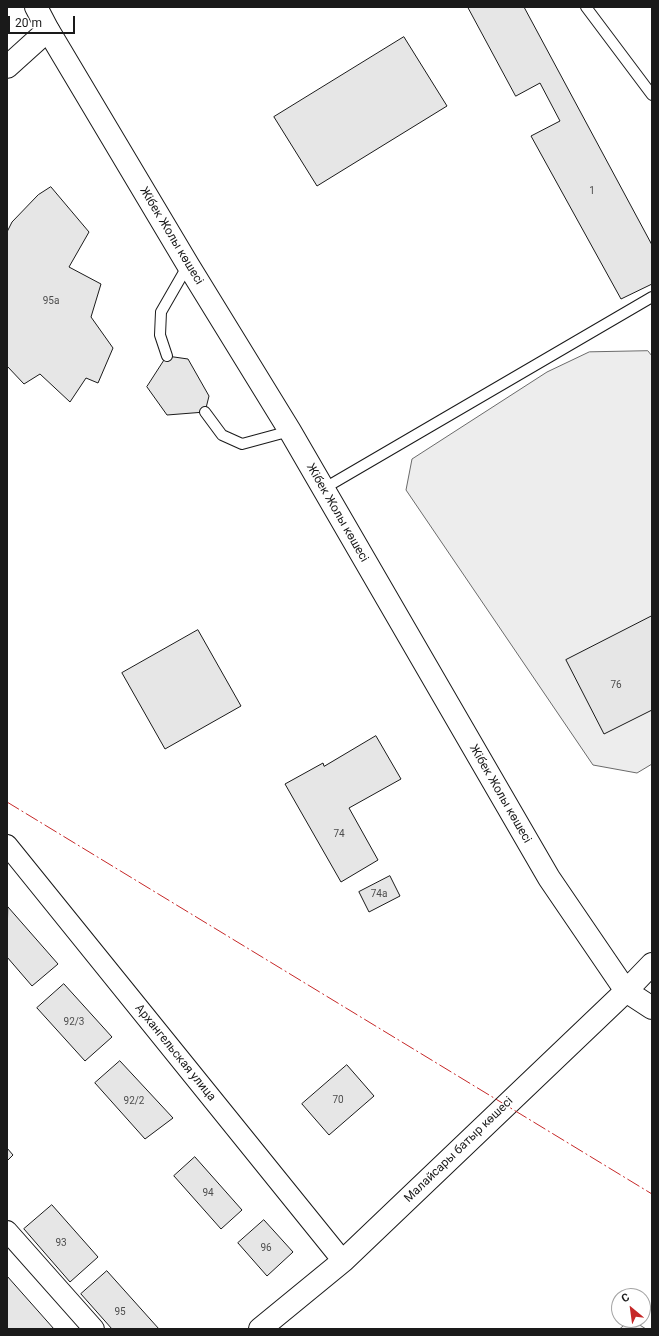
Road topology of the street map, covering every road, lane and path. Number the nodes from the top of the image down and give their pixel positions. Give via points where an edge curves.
1 (36, 7) edge
2 (586, 7) edge
3 (48, 30) junction
4 (7, 67) edge
5 (652, 95) edge
6 (188, 265) junction
7 (652, 297) edge
8 (167, 356) dead end
9 (205, 412) dead end
10 (290, 431) junction
11 (323, 489) junction
12 (7, 845) edge
13 (652, 964) edge
14 (626, 991) junction
15 (652, 1008) edge
16 (7, 1231) edge
17 (343, 1261) junction
18 (94, 1329) edge
19 (260, 1329) edge

1 - 3 main road, Жібек Жолы көшесі
2 - 5 lane
3 - 4 main road
3 - 6 main road, Жібек Жолы көшесі
6 - 8 lane via 162,312 160,335
6 - 10 main road, Жібек Жолы көшесі
7 - 11 lane
9 - 10 lane via 222,435 242,444
10 - 11 main road, Жібек Жолы көшесі
11 - 14 main road, Жібек Жолы көшесі via 548,878
12 - 17 street, Архангельская улица
13 - 14 main road, Малайсары батыр көшесі
14 - 15 main road, Жібек Жолы көшесі
14 - 17 main road, Малайсары батыр көшесі
16 - 18 street
17 - 19 main road, Малайсары батыр көшесі

